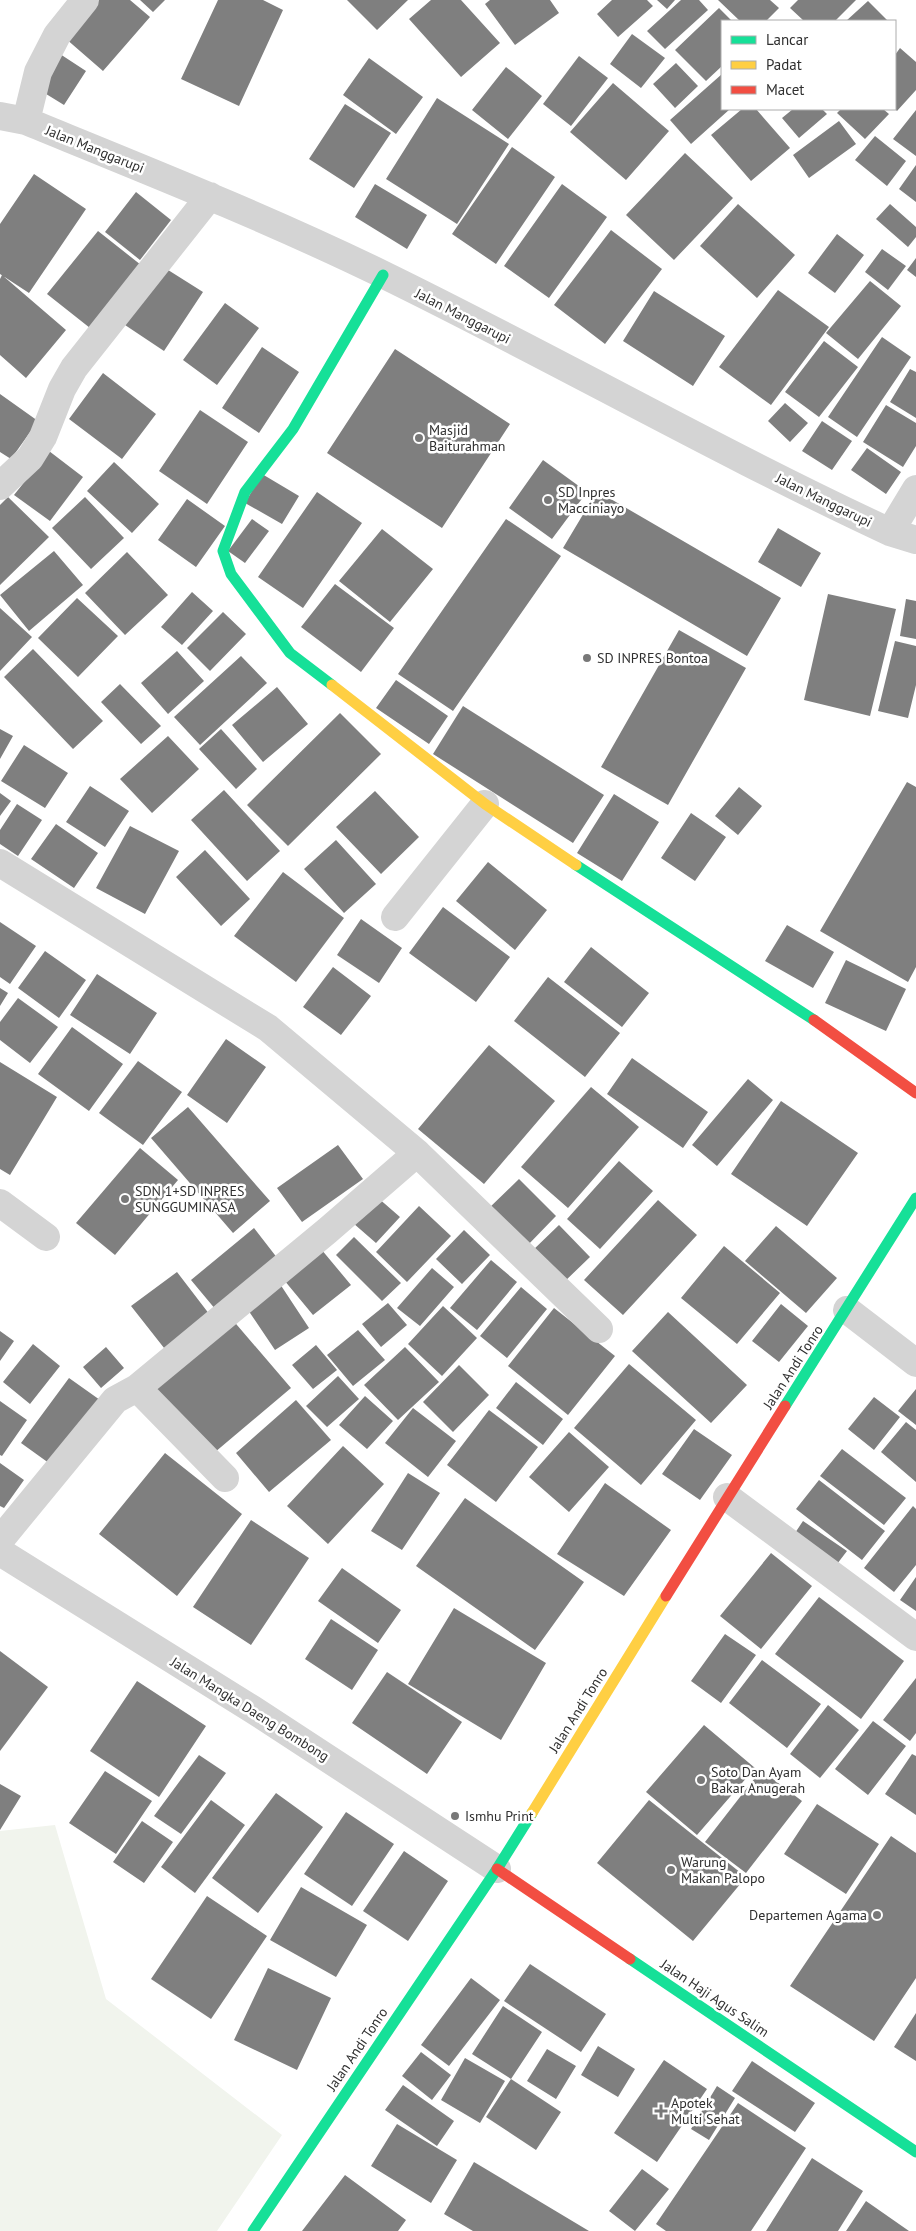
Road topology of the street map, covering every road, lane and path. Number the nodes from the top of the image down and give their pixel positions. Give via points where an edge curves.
1 (86, 0) edge
2 (0, 116) edge
3 (26, 121) junction
4 (210, 196) junction
5 (383, 275) junction
6 (0, 486) edge
7 (916, 489) edge
8 (890, 532) junction
9 (916, 540) edge
10 (485, 804) junction
11 (0, 863) edge
12 (395, 917) dead end
13 (916, 1093) edge
14 (417, 1153) junction
15 (916, 1198) edge
16 (0, 1203) edge
17 (46, 1237) dead end
18 (847, 1310) junction
19 (599, 1329) dead end
20 (916, 1363) edge
21 (137, 1388) junction
22 (225, 1478) dead end
23 (727, 1497) junction
24 (0, 1540) edge
25 (0, 1552) edge
26 (916, 1638) edge
27 (498, 1869) junction
28 (916, 2152) edge
29 (252, 2231) edge

1 - 3 street via 57,35 38,72
2 - 3 street, Jalan Manggarupi
3 - 4 street, Jalan Manggarupi
4 - 5 street, Jalan Manggarupi
4 - 6 street via 74,368 30,458
5 - 8 street, Jalan Manggarupi via 724,452
5 - 10 street via 293,429 245,492 223,551 231,574 290,653
7 - 8 street
8 - 9 street, Jalan Manggarupi
10 - 12 street
10 - 13 street via 632,903 796,1007
11 - 14 street via 268,1028
14 - 19 street
14 - 21 street
15 - 18 street, Jalan Andi Tonro
16 - 17 street
18 - 20 street
18 - 23 street, Jalan Andi Tonro
21 - 22 street
21 - 24 street via 115,1400
23 - 26 street
23 - 27 street, Jalan Andi Tonro
25 - 27 street, Jalan Mangka Daeng Bombong via 252,1709
27 - 28 street, Jalan Haji Agus Salim
27 - 29 street, Jalan Andi Tonro

